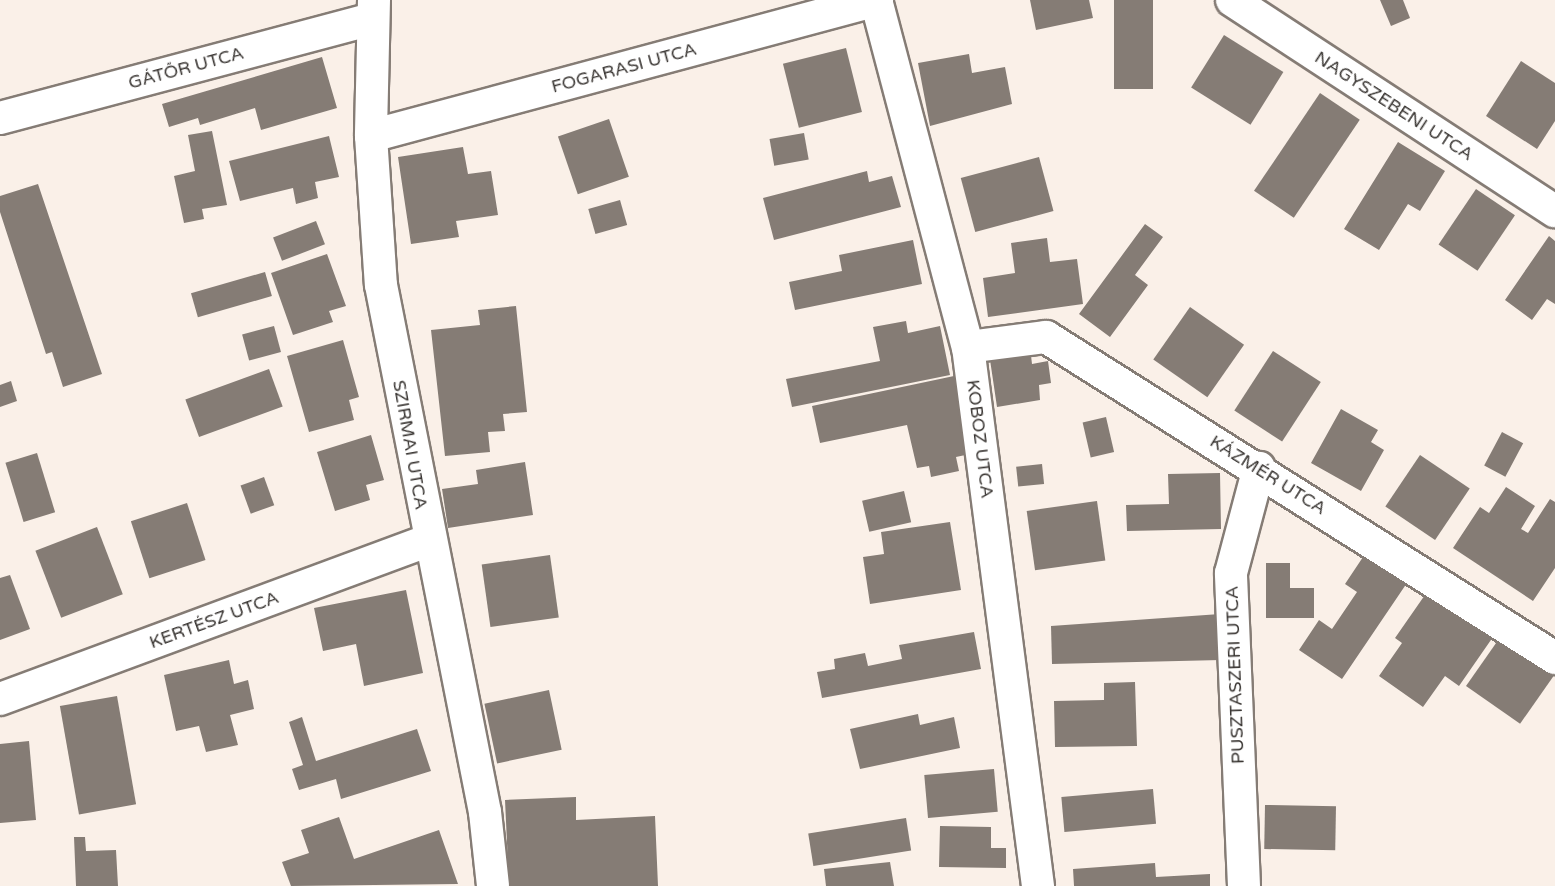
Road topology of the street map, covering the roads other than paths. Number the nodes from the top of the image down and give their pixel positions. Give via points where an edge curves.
1 (876, 0) edge
2 (1232, 0) edge
3 (373, 9) edge
4 (0, 118) edge
5 (371, 136) junction
6 (1555, 211) edge
7 (968, 347) junction
8 (1259, 468) junction
9 (427, 541) junction
10 (1555, 658) edge
11 (0, 699) edge
12 (493, 886) edge
13 (1038, 886) edge
14 (1244, 886) edge

1 - 5 street, FOGARASI UTCA
1 - 7 street, KOBOZ UTCA
2 - 6 street, NAGYSZEBENI UTCA
3 - 4 street, GÁTŐR UTCA
3 - 5 street, SZIRMAI UTCA
5 - 9 street, SZIRMAI UTCA via 381,285
7 - 8 street, KÁZMÉR UTCA via 1046,337
7 - 13 street, KOBOZ UTCA
8 - 10 street, KÁZMÉR UTCA
8 - 14 street, PUSZTASZERI UTCA via 1231,573
9 - 11 street, KERTÉSZ UTCA
9 - 12 street, SZIRMAI UTCA via 485,812

